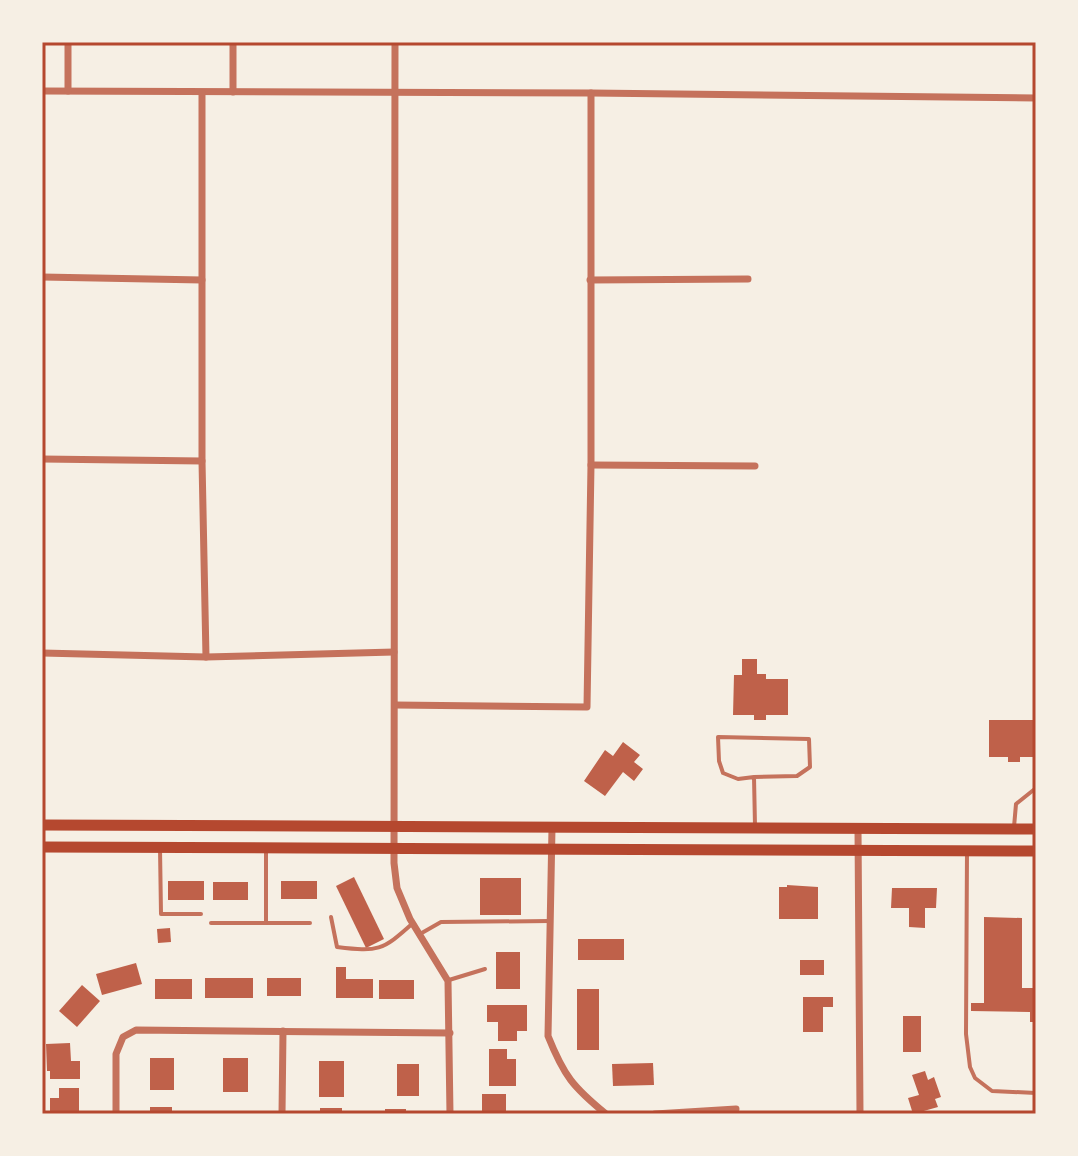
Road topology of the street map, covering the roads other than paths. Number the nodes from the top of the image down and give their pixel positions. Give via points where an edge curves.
1 (68, 42) edge
2 (233, 42) edge
3 (395, 42) edge
4 (42, 91) edge
5 (68, 91) junction
6 (233, 92) junction
7 (202, 93) junction
8 (591, 93) junction
9 (395, 94) junction
10 (1036, 98) edge
11 (42, 277) edge
12 (748, 279) dead end
13 (202, 280) junction
14 (590, 280) junction
15 (42, 459) edge
16 (202, 461) junction
17 (591, 465) junction
18 (755, 466) dead end
19 (394, 652) junction
20 (42, 653) edge
21 (206, 657) junction
22 (395, 705) junction
23 (754, 777) junction
24 (1036, 788) edge
25 (42, 825) edge
26 (394, 827) junction
27 (552, 828) junction
28 (755, 828) junction
29 (858, 829) junction
30 (1014, 829) junction
31 (1036, 829) edge
32 (42, 847) edge
33 (160, 847) junction
34 (266, 848) junction
35 (394, 848) junction
36 (552, 849) junction
37 (858, 850) junction
38 (967, 851) junction
39 (1036, 851) edge
40 (201, 914) dead end
41 (331, 917) dead end
42 (550, 921) junction
43 (211, 923) dead end
44 (266, 923) junction
45 (310, 923) dead end
46 (413, 923) junction
47 (419, 934) junction
48 (485, 969) dead end
49 (448, 981) junction
50 (283, 1031) junction
51 (450, 1033) junction
52 (1036, 1093) edge
53 (736, 1109) dead end
54 (116, 1114) edge
55 (282, 1114) edge
56 (450, 1114) edge
57 (606, 1114) edge
58 (655, 1114) edge
59 (860, 1114) edge

1 - 5 street
2 - 6 street
3 - 9 street
4 - 5 street
5 - 7 street
6 - 7 street
6 - 9 street
7 - 13 street
8 - 9 street
8 - 10 street
8 - 14 street
9 - 19 street
11 - 13 street
12 - 14 street
13 - 16 street
14 - 17 street
15 - 16 street
16 - 21 street
17 - 18 street
17 - 22 street via 587,707
19 - 21 street
19 - 22 street
20 - 21 street
22 - 26 street
23 - 23 lane via 738,779 723,773 718,737 809,739 810,767 797,776
23 - 28 lane
24 - 30 lane via 1016,804
25 - 26 main road
26 - 27 main road
26 - 35 street
27 - 28 main road
27 - 36 street
28 - 29 main road
29 - 30 main road
29 - 37 street
30 - 31 main road
32 - 33 main road
33 - 34 main road
33 - 40 lane via 161,914
34 - 35 main road
34 - 44 lane
35 - 36 main road
35 - 46 street via 397,888
36 - 37 main road
36 - 42 street
37 - 38 main road
37 - 59 street
38 - 39 main road
38 - 52 lane via 970,1067 992,1091
41 - 46 lane via 337,947 368,951 388,946
42 - 47 lane via 441,922
42 - 57 street via 548,1036 575,1089
43 - 44 lane
44 - 45 lane
46 - 47 street
47 - 49 street
48 - 49 lane
49 - 51 street
50 - 51 street
50 - 54 street via 136,1030 123,1037 116,1054
50 - 55 street
51 - 56 street
53 - 58 street

